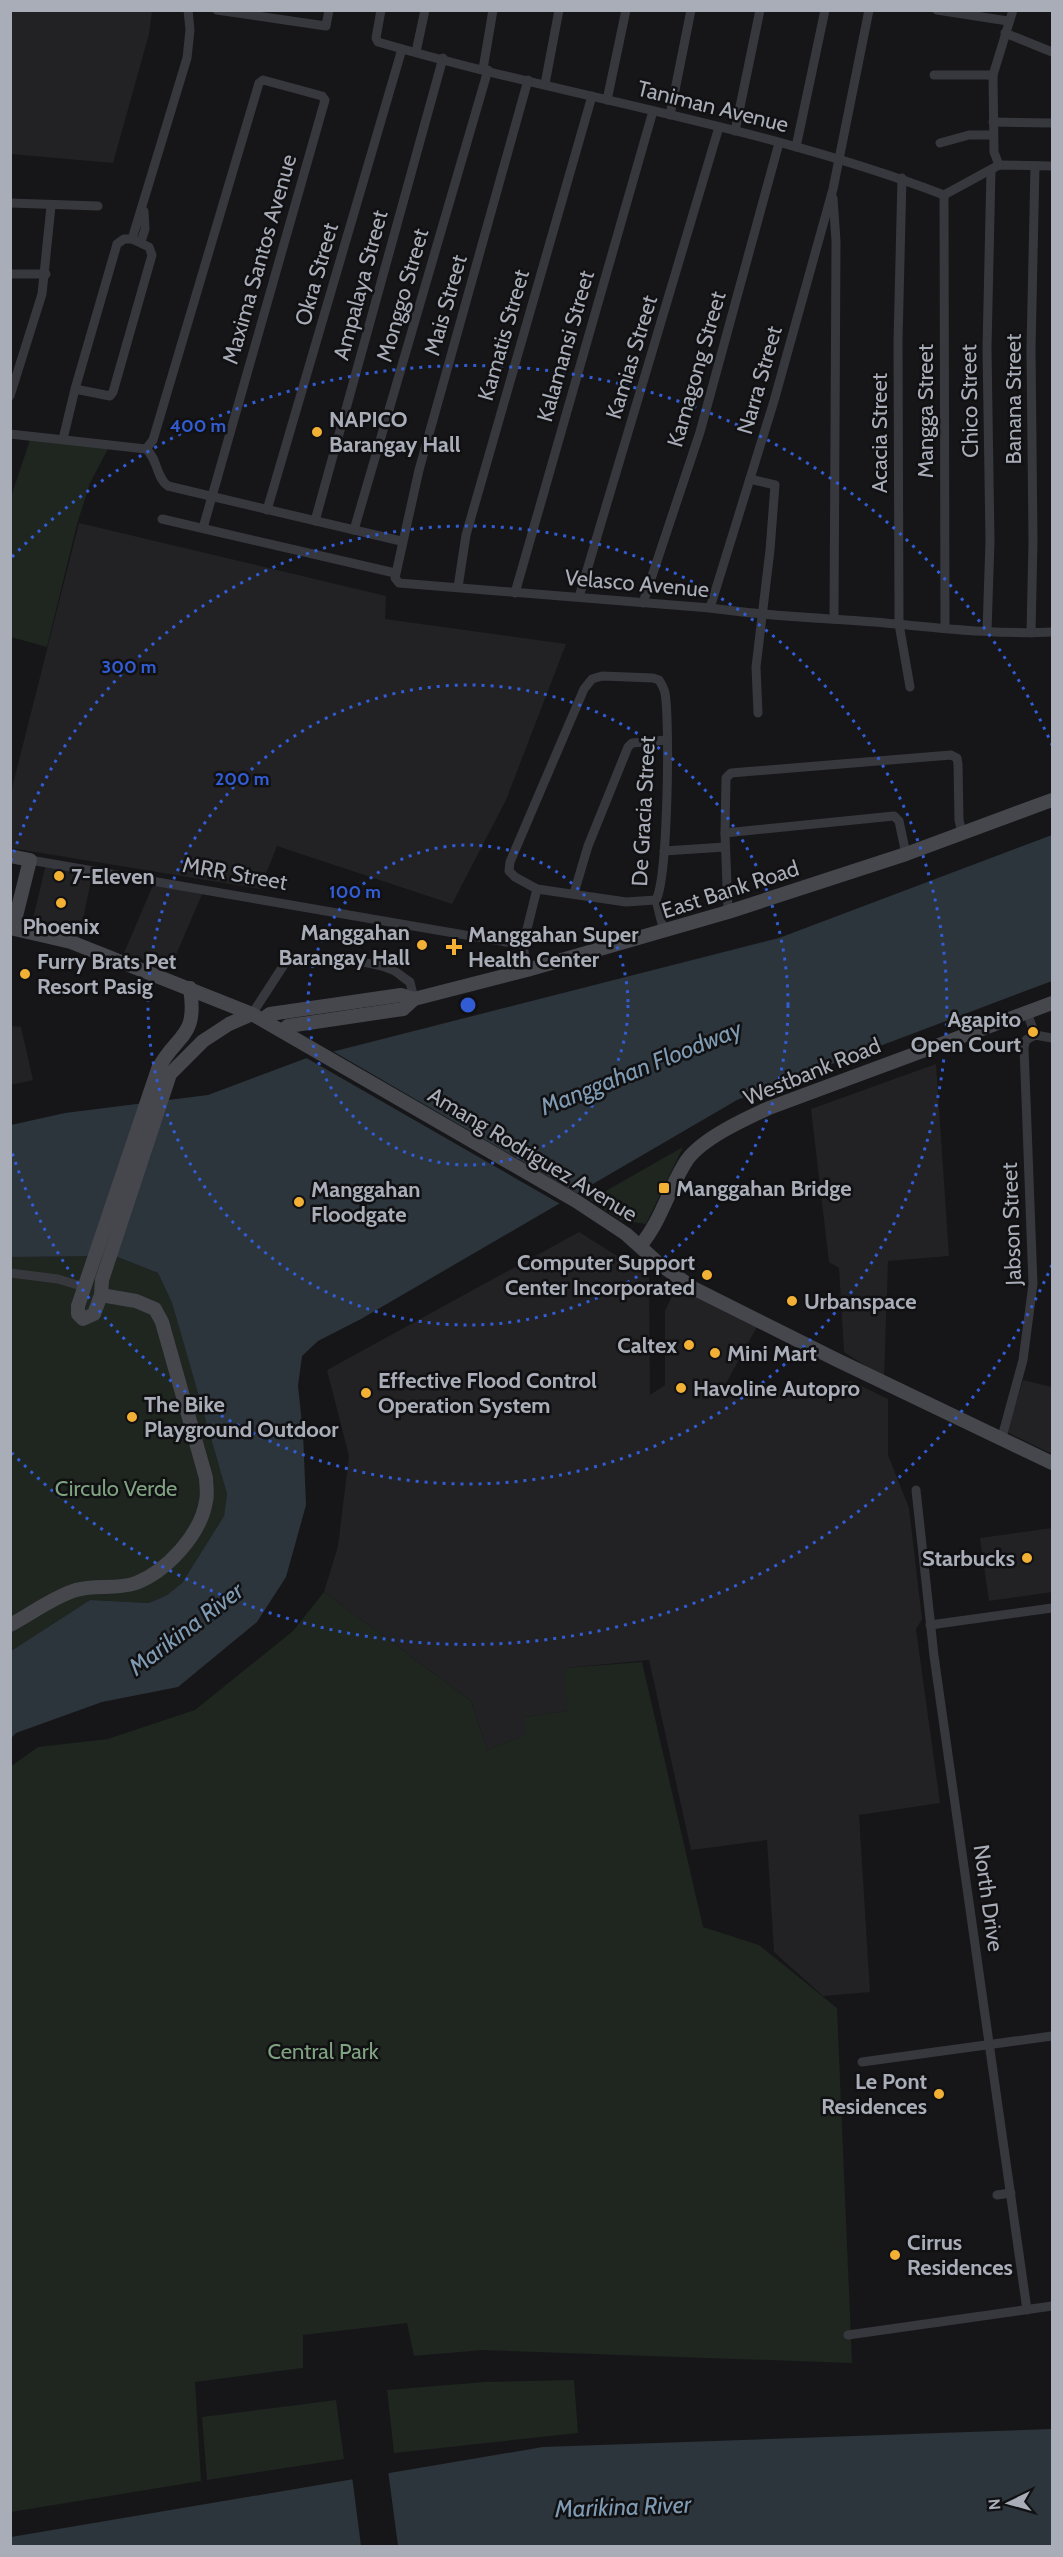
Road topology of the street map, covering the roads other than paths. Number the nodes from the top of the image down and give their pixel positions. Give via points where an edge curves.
1 (188, 10) edge
2 (217, 10) edge
3 (329, 10) edge
4 (381, 10) edge
5 (425, 10) edge
6 (494, 10) edge
7 (559, 10) edge
8 (626, 10) edge
9 (691, 10) edge
10 (760, 10) edge
11 (825, 10) edge
12 (869, 10) edge
13 (937, 10) edge
14 (1013, 10) edge
15 (1008, 21) junction
16 (1005, 33) junction
17 (402, 49) junction
18 (416, 52) junction
19 (1053, 52) edge
20 (443, 58) junction
21 (485, 69) junction
22 (934, 75) dead end
23 (993, 75) junction
24 (528, 80) junction
25 (545, 84) junction
26 (592, 96) junction
27 (608, 100) junction
28 (653, 111) junction
29 (670, 115) junction
30 (993, 122) junction
31 (1053, 123) edge
32 (719, 128) junction
33 (735, 131) junction
34 (993, 135) junction
35 (779, 143) junction
36 (940, 143) dead end
37 (796, 147) junction
38 (840, 160) junction
39 (1035, 166) junction
40 (1053, 166) edge
41 (995, 168) junction
42 (902, 178) junction
43 (833, 189) junction
44 (944, 195) junction
45 (10, 203) edge
46 (51, 206) junction
47 (98, 206) dead end
48 (136, 241) junction
49 (10, 274) edge
50 (46, 274) junction
51 (75, 389) junction
52 (10, 396) edge
53 (10, 434) edge
54 (63, 439) junction
55 (146, 449) junction
56 (750, 478) junction
57 (212, 497) junction
58 (267, 510) junction
59 (162, 519) dead end
60 (315, 521) junction
61 (203, 528) junction
62 (354, 530) junction
63 (401, 541) junction
64 (395, 573) junction
65 (458, 587) junction
66 (515, 593) junction
67 (579, 597) junction
68 (643, 603) junction
69 (710, 608) junction
70 (761, 616) junction
71 (834, 619) junction
72 (899, 624) junction
73 (945, 627) junction
74 (987, 631) junction
75 (1053, 632) edge
76 (1031, 633) junction
77 (910, 687) dead end
78 (758, 713) dead end
79 (667, 740) junction
80 (1053, 800) edge
81 (725, 833) junction
82 (962, 833) junction
83 (725, 847) junction
84 (664, 851) junction
85 (906, 854) junction
86 (10, 856) edge
87 (30, 860) junction
88 (537, 889) junction
89 (574, 893) junction
90 (656, 900) junction
91 (728, 912) junction
92 (12, 928) edge
93 (664, 932) junction
94 (523, 945) junction
95 (527, 970) junction
96 (190, 988) junction
97 (208, 994) junction
98 (414, 999) junction
99 (1053, 1003) edge
100 (1027, 1012) junction
101 (258, 1016) junction
102 (191, 1028) junction
103 (283, 1030) junction
104 (1035, 1035) junction
105 (1053, 1038) edge
106 (203, 1041) junction
107 (164, 1071) junction
108 (640, 1246) junction
109 (10, 1273) edge
110 (87, 1280) junction
111 (102, 1287) junction
112 (1002, 1437) junction
113 (1053, 1463) edge
114 (916, 1490) dead end
115 (1053, 1608) edge
116 (10, 1625) edge
117 (930, 1625) junction
118 (1053, 2036) edge
119 (991, 2044) junction
120 (862, 2062) dead end
121 (1011, 2193) junction
122 (997, 2195) dead end
123 (1053, 2306) edge
124 (940, 2310) dead end
125 (1028, 2310) junction
126 (942, 2322) junction
127 (848, 2336) dead end

1 - 48 street via 188,58
2 - 3 street via 326,26
4 - 17 street, Taniman Avenue via 378,42
5 - 18 street
6 - 21 street, Monggo Street
7 - 25 street
8 - 27 street
9 - 29 street
10 - 33 street
11 - 37 street
12 - 38 street, Narra Street
13 - 15 street
14 - 15 street, Chico Street
15 - 16 street, Chico Street
16 - 19 street
16 - 23 street, Chico Street
17 - 18 street, Taniman Avenue
17 - 58 street, Okra Street
18 - 20 street, Taniman Avenue
20 - 21 street, Taniman Avenue
20 - 60 street, Ampalaya Street
21 - 24 street, Taniman Avenue
21 - 62 street, Monggo Street
22 - 23 street
23 - 30 street, Chico Street
24 - 25 street, Taniman Avenue
24 - 63 street, Mais Street
25 - 26 street, Taniman Avenue
26 - 27 street, Taniman Avenue
26 - 65 street, Kamatis Street via 466,535
27 - 28 street, Taniman Avenue
28 - 29 street, Taniman Avenue
28 - 66 street, Kalamansi Street
29 - 32 street, Taniman Avenue
30 - 31 street
30 - 34 street, Chico Street
32 - 33 street, Taniman Avenue
32 - 67 street, Kamias Street
33 - 35 street, Taniman Avenue
34 - 36 street via 969,135
34 - 41 street, Chico Street
35 - 37 street, Taniman Avenue
35 - 68 street, Kamagong Street via 700,432
37 - 38 street, Taniman Avenue
38 - 42 street, Taniman Avenue
38 - 43 street, Narra Street
39 - 40 street
39 - 41 street
39 - 76 street, Banana Street
41 - 44 street
41 - 74 street, Chico Street via 987,348
42 - 44 street, Taniman Avenue
42 - 72 street, Acacia Street
43 - 56 street, Narra Street
43 - 71 street
44 - 73 street, Mangga Street
45 - 46 street
46 - 47 street
46 - 50 street
48 - 51 street via 124,239 117,244
48 - 51 street via 149,246 152,255 113,392 104,396
49 - 50 street
50 - 52 street
51 - 54 street
53 - 54 street
54 - 55 street
55 - 57 street via 152,454 163,483
55 - 57 street, Maxima Santos Avenue via 153,440 259,83 263,80 322,96 325,100
56 - 69 street, Narra Street
56 - 70 street via 775,485
57 - 58 street
57 - 61 street
58 - 60 street
59 - 61 street
60 - 62 street
61 - 64 street
62 - 63 street
63 - 64 street
64 - 65 street, Velasco Avenue via 399,583
65 - 66 street, Velasco Avenue
66 - 67 street, Velasco Avenue
67 - 68 street, Velasco Avenue
68 - 69 street, Velasco Avenue
69 - 70 street, Velasco Avenue
70 - 71 street, Velasco Avenue
70 - 78 street via 756,667
71 - 72 street, Velasco Avenue
72 - 73 street, Velasco Avenue
72 - 77 street, Acacia Street
73 - 74 street, Velasco Avenue
74 - 76 street, Velasco Avenue
75 - 76 street, Velasco Avenue
79 - 84 street, De Gracia Street
79 - 88 street, De Gracia Street via 666,695 659,680 602,676 592,679 584,689 510,862 515,877
79 - 89 street via 632,743 628,747 588,846
80 - 82 main road, East Bank Road
81 - 82 street via 726,778 731,773 951,755 958,764
81 - 83 street
81 - 85 street via 894,816 899,821
82 - 85 main road, East Bank Road
83 - 84 street
83 - 91 street
84 - 90 street, De Gracia Street
85 - 91 main road, East Bank Road
86 - 87 main road, MRR Street
87 - 92 main road
87 - 94 street, MRR Street
88 - 89 street, De Gracia Street
88 - 94 street
89 - 90 street, De Gracia Street via 626,902
90 - 93 street
91 - 93 main road, East Bank Road
92 - 96 main road, Amang Rodriguez Avenue via 71,942
93 - 95 main road, East Bank Road
94 - 95 street
95 - 98 main road, East Bank Road
96 - 97 main road, Amang Rodriguez Avenue
96 - 102 main road
97 - 101 main road, Amang Rodriguez Avenue
97 - 102 main road
98 - 101 main road, East Bank Road via 400,995
98 - 101 street via 410,982 391,969 298,956 286,960
98 - 103 main road, East Bank Road via 403,1009 288,1026
99 - 100 main road, Westbank Road
100 - 104 street
100 - 108 main road, Westbank Road via 736,1124 689,1157 654,1228
101 - 103 main road, Amang Rodriguez Avenue
101 - 106 main road, East Bank Road via 229,1024
102 - 106 main road via 200,1030
102 - 107 main road via 164,1058
103 - 108 main road, Amang Rodriguez Avenue via 576,1201
104 - 105 street
104 - 112 street, Jabson Street via 1026,1040 1024,1047 1034,1267 1032,1301 1023,1360
106 - 107 main road, East Bank Road
107 - 110 main road
107 - 111 main road
108 - 112 main road, Amang Rodriguez Avenue via 693,1288 727,1306
109 - 110 street
110 - 111 main road
110 - 111 main road via 78,1314 83,1319 94,1314
111 - 116 main road via 155,1309 162,1322 206,1478 207,1501 200,1523 183,1546 152,1575 135,1583 73,1591
112 - 113 main road, Amang Rodriguez Avenue
114 - 117 street, North Drive
115 - 117 street
117 - 119 street, North Drive
118 - 119 street
119 - 120 street
119 - 121 street, North Drive
121 - 122 street
121 - 125 street, North Drive
123 - 125 street
124 - 126 street
125 - 126 street
126 - 127 street

